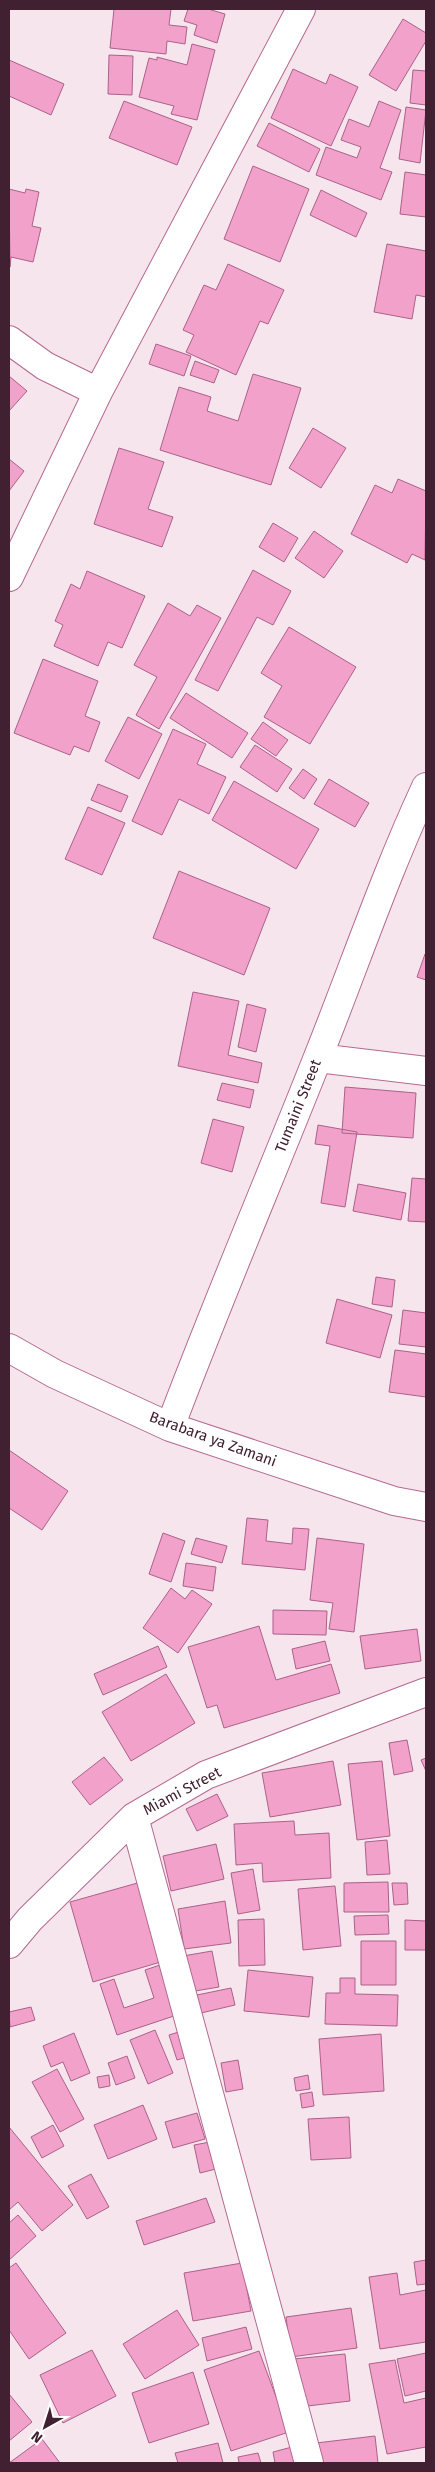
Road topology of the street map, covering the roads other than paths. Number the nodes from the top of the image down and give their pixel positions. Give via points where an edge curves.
1 (301, 9) edge
2 (9, 340) edge
3 (98, 392) junction
4 (9, 577) edge
5 (426, 787) edge
6 (318, 1058) junction
7 (426, 1071) edge
8 (9, 1348) edge
9 (170, 1427) junction
10 (426, 1507) edge
11 (426, 1692) edge
12 (134, 1817) junction
13 (9, 1944) edge
14 (310, 2463) edge

1 - 3 street
2 - 3 street via 45,366
3 - 4 street
5 - 6 street, Tumaini Street via 406,830
6 - 7 street
6 - 9 street, Tumaini Street via 212,1315
8 - 9 street, Barabara ya Zamani via 55,1374
9 - 10 street, Barabara ya Zamani via 394,1501
11 - 12 street, Miami Street via 206,1775
12 - 13 street, Miami Street via 30,1919
12 - 14 street

